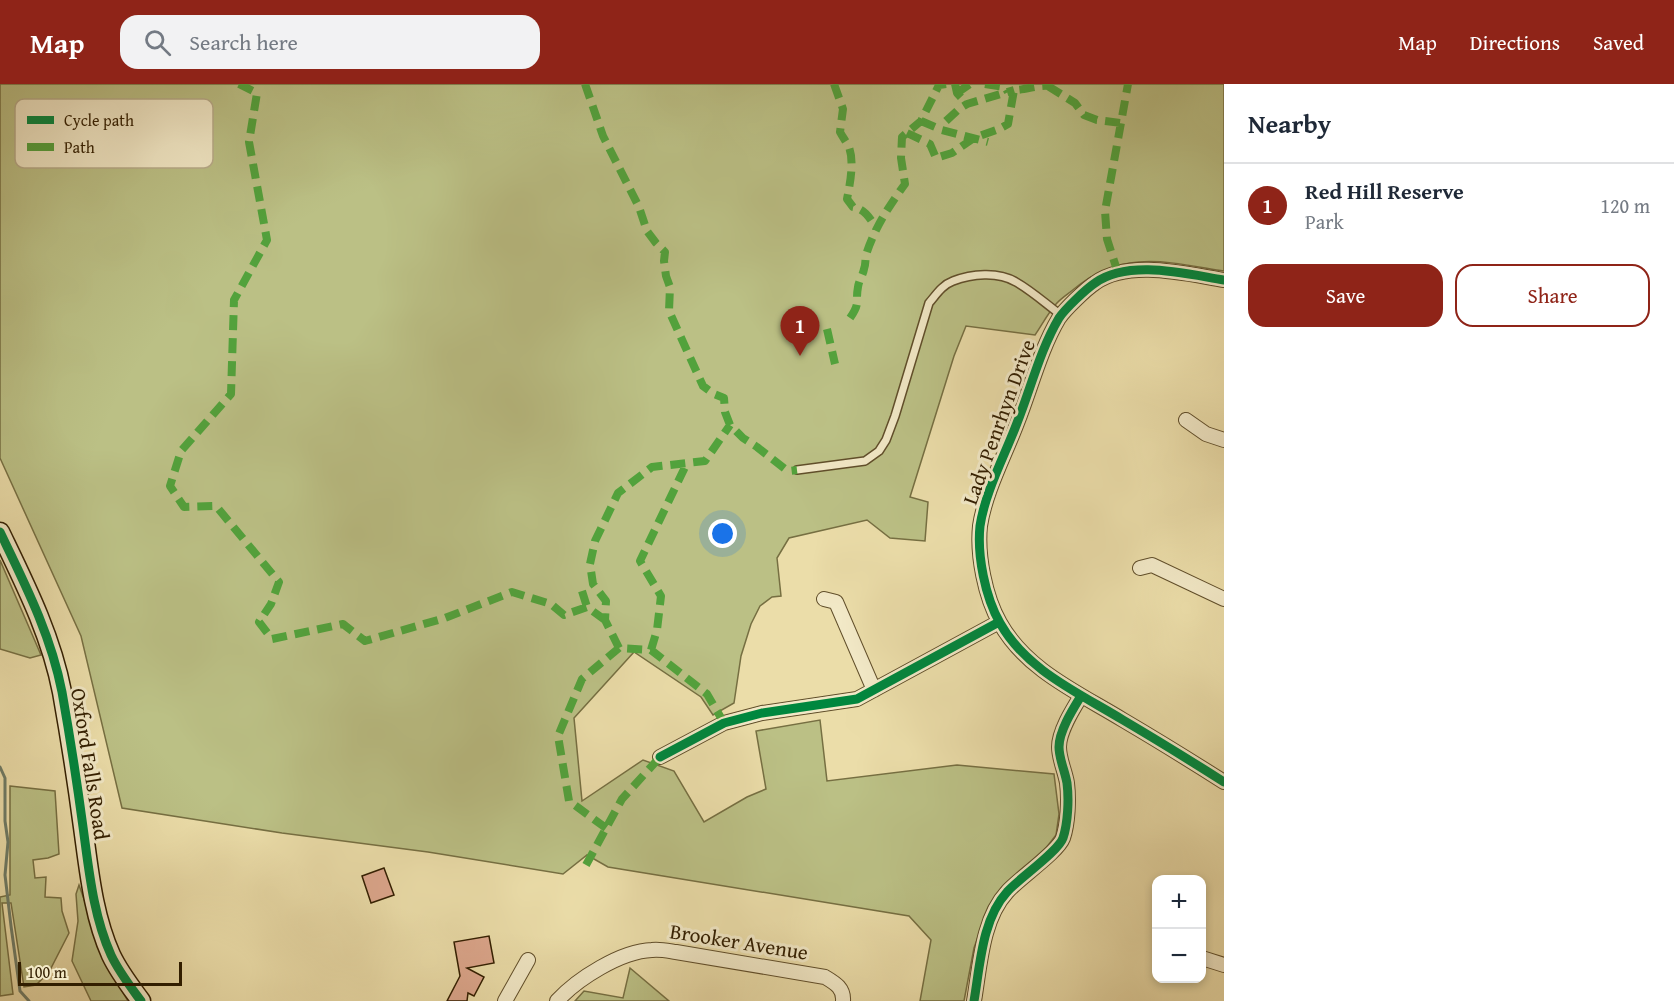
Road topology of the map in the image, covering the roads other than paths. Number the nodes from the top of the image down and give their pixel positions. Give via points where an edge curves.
1 (1224, 280) edge
2 (1061, 315) junction
3 (1186, 420) dead end
4 (1224, 440) edge
5 (797, 470) dead end
6 (0, 532) edge
7 (1147, 561) dead end
8 (834, 598) dead end
9 (1224, 599) edge
10 (999, 622) junction
11 (874, 690) junction
12 (1081, 696) junction
13 (660, 757) dead end
14 (1224, 782) edge
15 (1206, 959) edge
16 (528, 960) dead end
17 (1224, 965) edge
18 (141, 1001) edge
19 (505, 1001) edge
20 (557, 1001) edge
21 (843, 1001) edge
22 (974, 1001) edge

1 - 2 street, Lady Penrhyn Drive via 1169,271 1118,273 1096,282
2 - 5 lane via 1002,276 988,274 951,281 929,303 895,416 879,451 865,461
2 - 10 street, Lady Penrhyn Drive via 1046,343 980,525 986,588
3 - 4 street via 1206,434
6 - 18 street, Oxford Falls Road via 54,658 99,922 124,979
7 - 9 street
8 - 11 street
10 - 11 street
10 - 12 street, Lady Penrhyn Drive via 1024,655
11 - 13 street via 858,699 762,713 724,723
12 - 14 street, Lady Penrhyn Drive
12 - 22 street via 1059,747 1068,802 1062,840 1006,893 996,908 985,933
15 - 17 street
16 - 19 street
20 - 21 street, Brooker Avenue via 566,990 609,963 652,950 825,977 838,985

